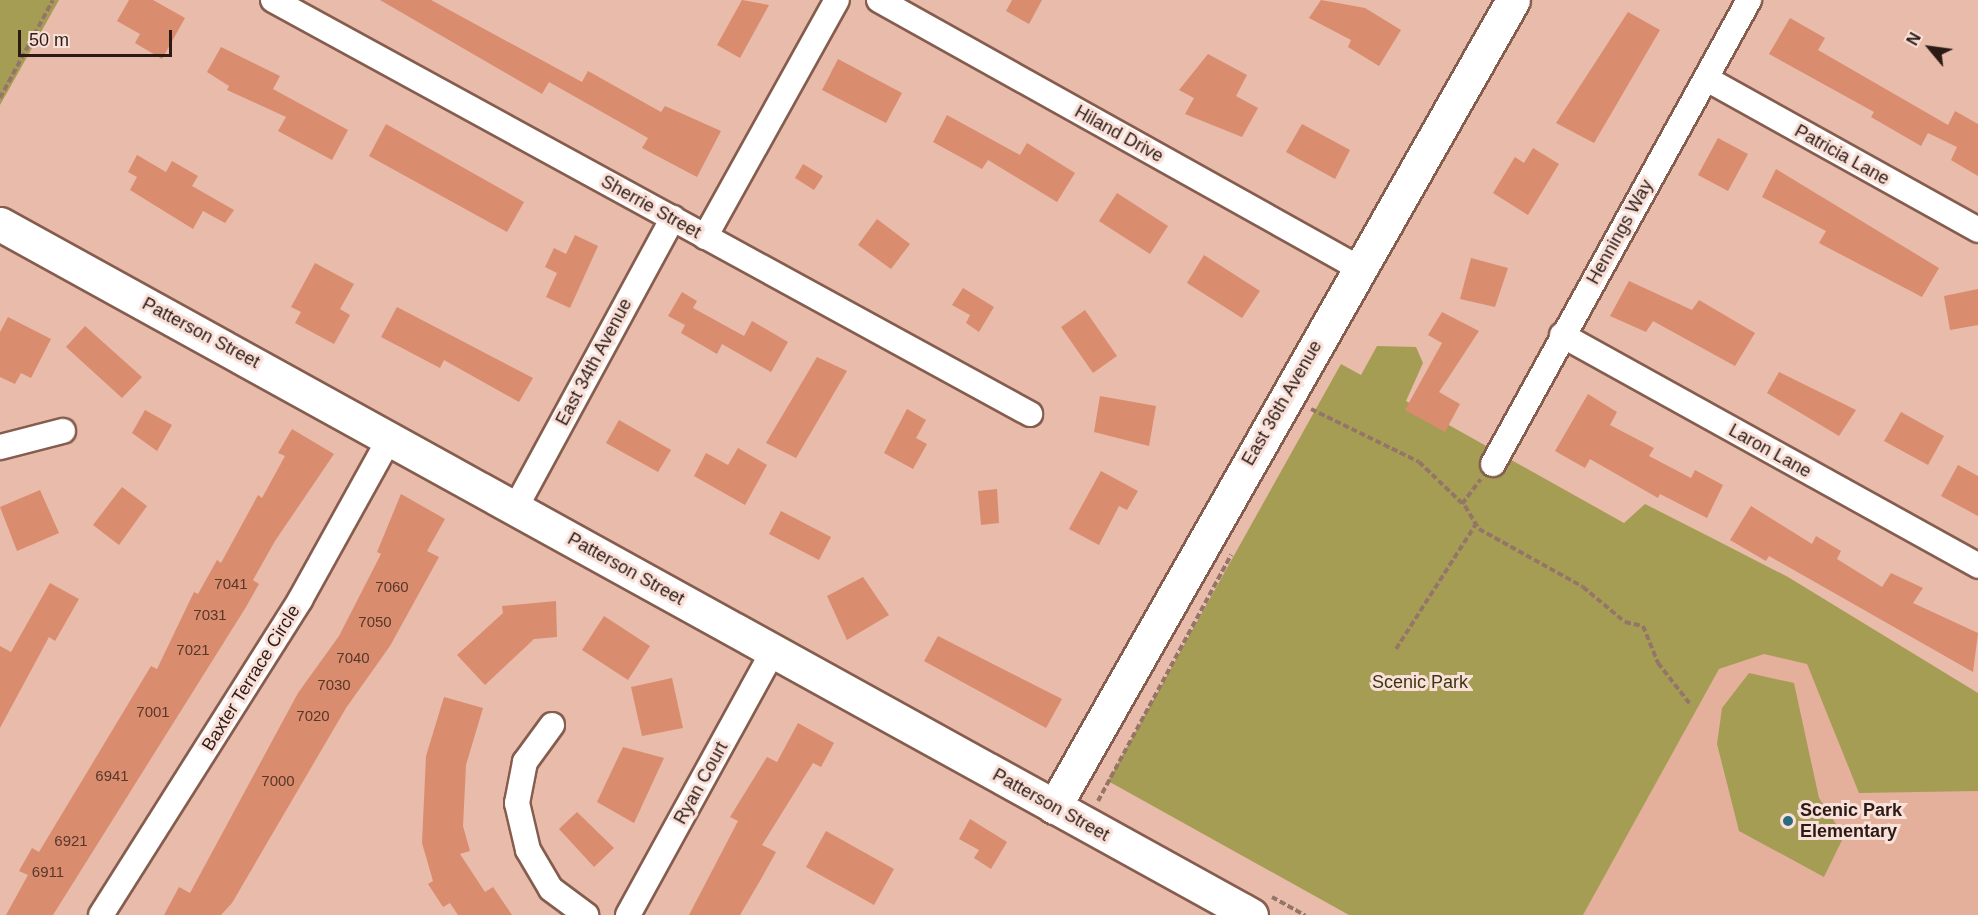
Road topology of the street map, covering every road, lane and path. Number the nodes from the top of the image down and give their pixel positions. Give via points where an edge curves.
1 (52, 0) edge
2 (273, 0) edge
3 (837, 0) edge
4 (879, 0) edge
5 (1514, 0) edge
6 (1749, 0) edge
7 (1707, 79) junction
8 (0, 98) edge
9 (673, 218) junction
10 (0, 224) edge
11 (1978, 230) edge
12 (705, 237) junction
13 (1359, 268) junction
14 (1562, 335) junction
15 (1311, 410) dead end
16 (1030, 414) dead end
17 (63, 431) dead end
18 (391, 436) junction
19 (0, 447) edge
20 (1492, 464) joint
21 (1462, 504) junction
22 (516, 507) junction
23 (1476, 524) junction
24 (1978, 566) edge
25 (1396, 649) dead end
26 (774, 651) junction
27 (1690, 704) dead end
28 (552, 725) dead end
29 (1054, 807) junction
30 (101, 915) edge
31 (586, 915) edge
32 (628, 915) edge
33 (1251, 915) edge

1 - 8 path
2 - 9 street, Sherrie Street
3 - 12 street
4 - 13 street, Hiland Drive
5 - 13 street, East 36th Avenue
6 - 7 street, Hennings Way
7 - 11 street, Patricia Lane
7 - 14 street, Hennings Way
9 - 12 street, Sherrie Street
9 - 22 street, East 34th Avenue
10 - 18 street, Patterson Street
12 - 16 street, Sherrie Street
13 - 29 street, East 36th Avenue
14 - 20 street, Hennings Way
14 - 24 street, Laron Lane
15 - 21 path via 1419,462
17 - 19 street
18 - 22 street, Patterson Street
18 - 30 street, Baxter Terrace Circle via 300,600
20 - 21 path
21 - 23 path
22 - 26 street, Patterson Street
23 - 25 path
23 - 27 path via 1583,587 1625,622 1643,626 1658,663
26 - 29 street, Patterson Street
26 - 32 street, Ryan Court
28 - 31 street via 525,762 517,803 528,850 551,889
29 - 33 street, Patterson Street

